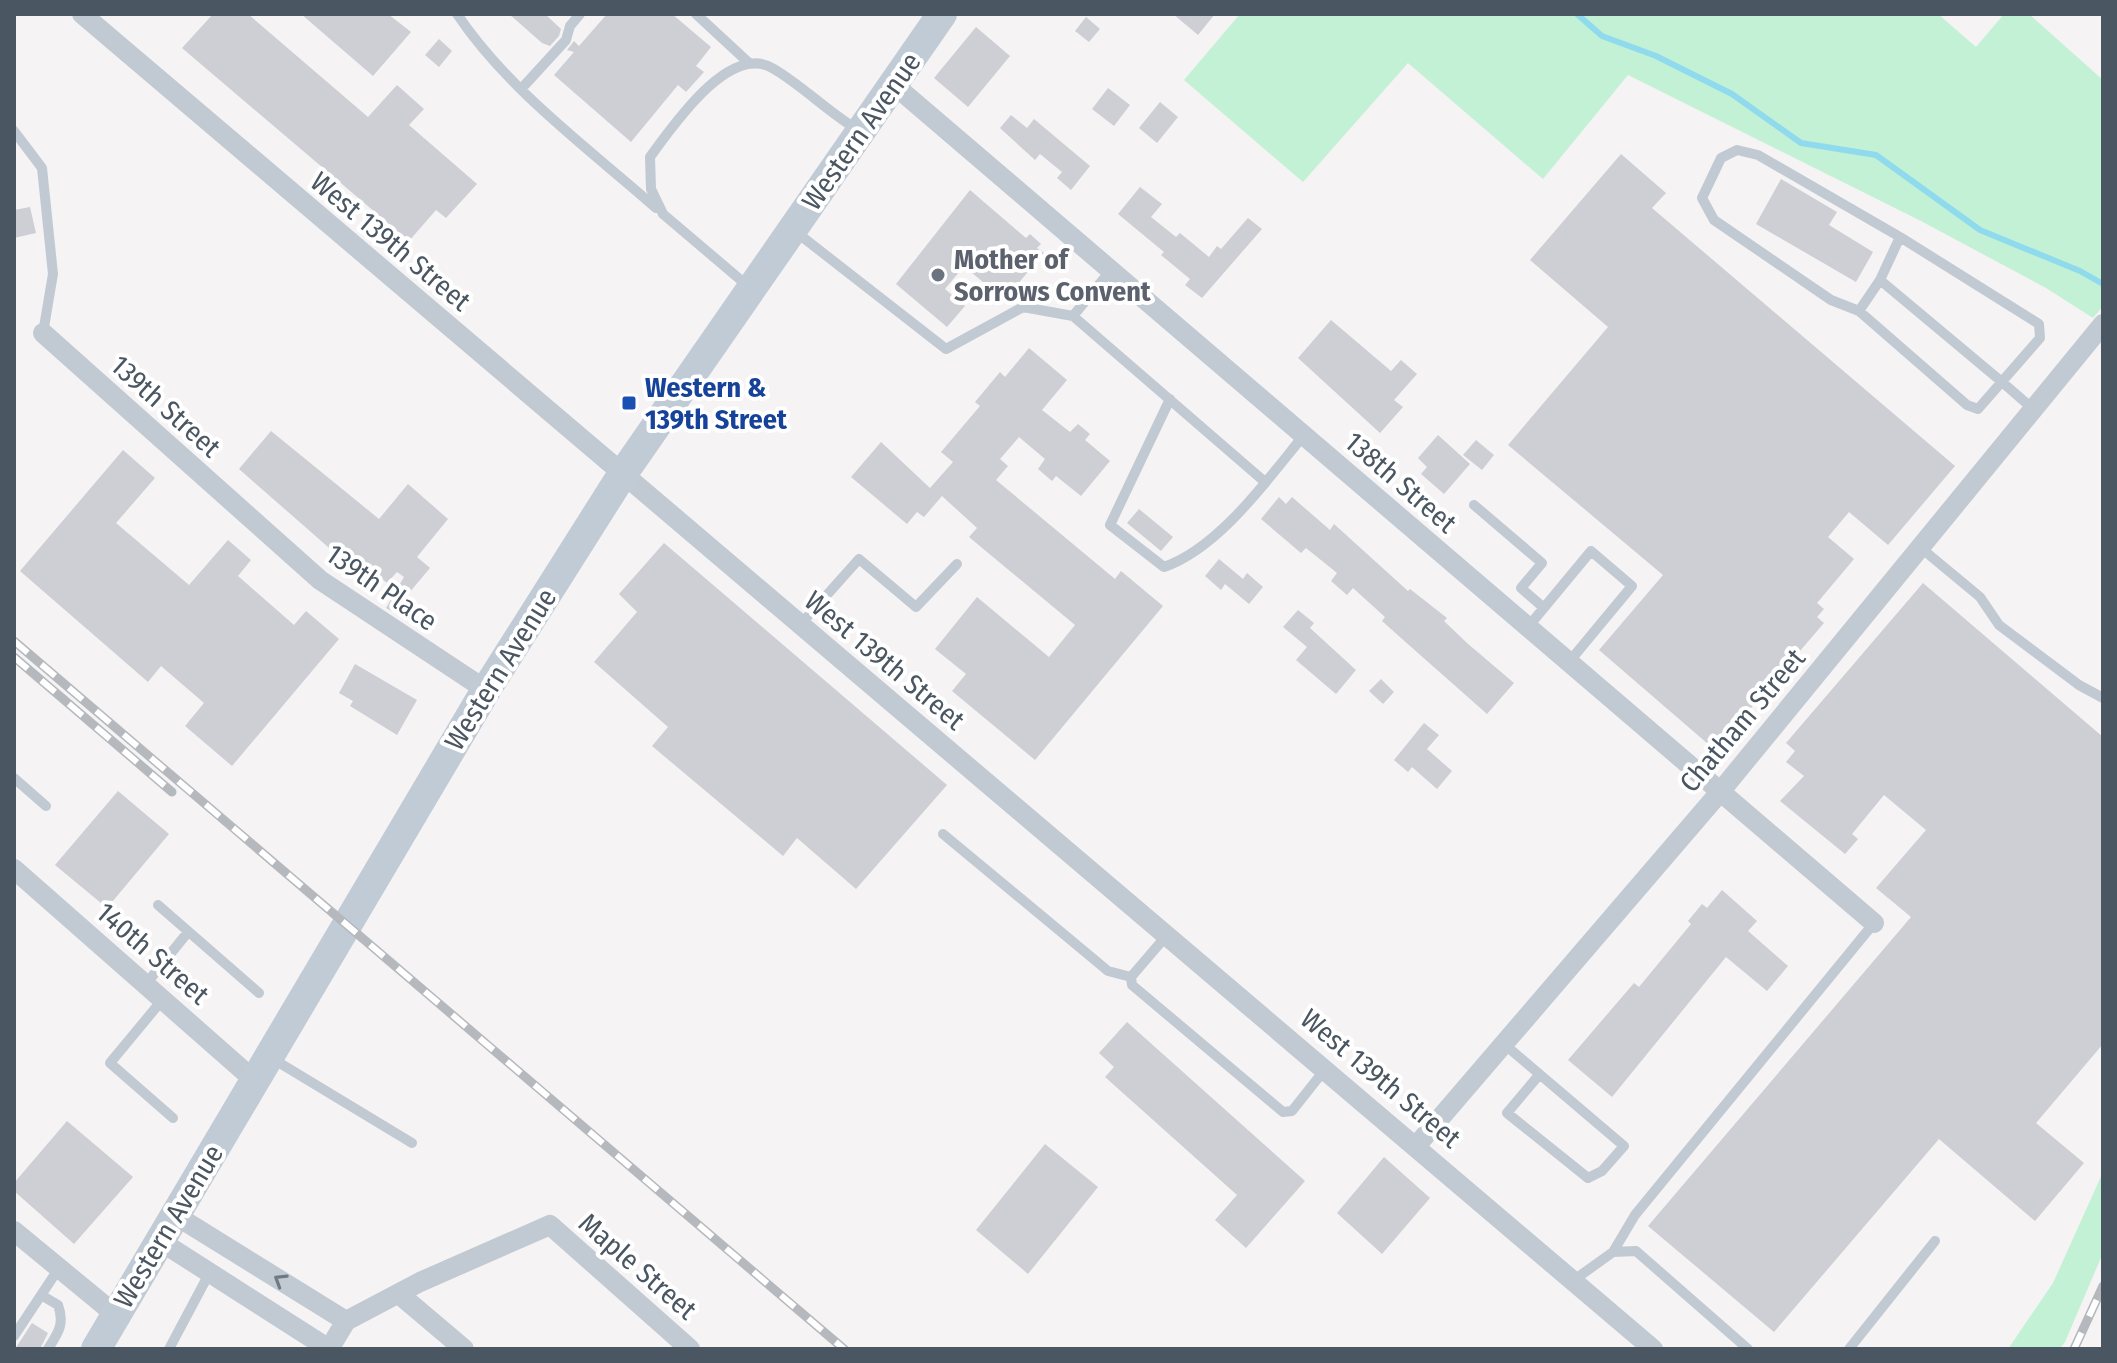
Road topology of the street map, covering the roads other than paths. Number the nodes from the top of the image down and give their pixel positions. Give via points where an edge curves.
1 (82, 14) edge
2 (457, 14) edge
3 (580, 14) edge
4 (696, 14) edge
5 (942, 14) edge
6 (749, 63) junction
7 (893, 84) junction
8 (522, 88) junction
9 (14, 131) edge
10 (860, 131) junction
11 (663, 214) junction
12 (792, 229) junction
13 (1900, 237) junction
14 (1111, 270) junction
15 (1880, 280) junction
16 (751, 289) junction
17 (1859, 311) junction
18 (1073, 316) junction
19 (2103, 324) edge
20 (43, 333) joint
21 (2002, 382) junction
22 (1170, 399) junction
23 (2033, 409) junction
24 (1304, 435) junction
25 (622, 475) junction
26 (1265, 482) junction
27 (1474, 505) dead end
28 (251, 521) joint
29 (1921, 548) junction
30 (957, 564) dead end
31 (1544, 608) junction
32 (800, 625) junction
33 (1528, 627) junction
34 (1569, 662) junction
35 (486, 690) junction
36 (2103, 698) edge
37 (14, 778) edge
38 (1720, 792) junction
39 (46, 806) dead end
40 (943, 834) dead end
41 (14, 869) edge
42 (158, 905) dead end
43 (1874, 923) joint
44 (188, 932) junction
45 (1167, 935) junction
46 (1131, 977) junction
47 (146, 984) junction
48 (259, 993) dead end
49 (163, 999) junction
50 (1504, 1044) junction
51 (261, 1068) junction
52 (1326, 1068) junction
53 (1539, 1075) junction
54 (173, 1118) dead end
55 (412, 1143) dead end
56 (1417, 1145) junction
57 (167, 1228) junction
58 (14, 1231) edge
59 (1935, 1241) dead end
60 (1613, 1252) junction
61 (59, 1268) junction
62 (210, 1272) junction
63 (1574, 1280) junction
64 (399, 1294) junction
65 (41, 1295) junction
66 (116, 1315) junction
67 (346, 1321) junction
68 (14, 1336) edge
69 (48, 1349) edge
70 (96, 1349) edge
71 (169, 1349) edge
72 (329, 1349) edge
73 (464, 1349) edge
74 (690, 1349) edge
75 (1653, 1349) edge
76 (1748, 1349) edge
77 (1849, 1349) edge

1 - 25 street, West 139th Street
2 - 8 lane
3 - 8 lane via 566,40
4 - 6 lane
5 - 7 main road, Western Avenue
6 - 10 lane via 773,67
6 - 11 lane via 725,73 650,157 651,189
7 - 10 main road, Western Avenue
7 - 14 street, 138th Street
8 - 11 lane
9 - 20 lane via 42,168 53,274
10 - 12 main road, Western Avenue
11 - 16 lane
12 - 16 main road, Western Avenue
12 - 18 lane via 946,349 1023,307
13 - 15 lane
13 - 17 lane via 1758,155 1737,150 1721,158 1702,198 1714,220 1831,300
13 - 21 lane via 2039,324 2040,338
14 - 18 lane
14 - 24 street, 138th Street
15 - 17 lane
15 - 21 lane
16 - 25 main road, Western Avenue
17 - 21 lane via 1967,405 1978,409
18 - 22 lane
19 - 23 street, Chatham Street
20 - 28 street, 139th Street
21 - 23 lane
22 - 26 lane
22 - 26 lane via 1110,525 1164,567 1207,543
23 - 29 street, Chatham Street
24 - 26 lane
24 - 33 street, 138th Street
25 - 32 street, West 139th Street
25 - 35 main road, Western Avenue
27 - 31 lane via 1542,563 1521,588
28 - 35 street, 139th Place via 320,580
29 - 36 lane via 1980,597 1999,625
29 - 38 street, Chatham Street
30 - 32 lane via 916,607 859,559
31 - 33 lane
31 - 34 lane via 1591,551 1632,586
32 - 45 street, West 139th Street
33 - 34 street, 138th Street
34 - 38 street, 138th Street
35 - 51 main road, Western Avenue
37 - 39 lane
38 - 43 street, 138th Street
38 - 50 street, Chatham Street
40 - 46 lane via 1108,971
41 - 47 street, 140th Street
42 - 44 lane
43 - 60 lane via 1635,1215
44 - 47 lane
44 - 48 lane
45 - 46 lane
45 - 52 street, West 139th Street
46 - 52 lane via 1132,985 1283,1112 1292,1111
47 - 49 street, 140th Street
49 - 51 street, 140th Street
49 - 54 lane via 110,1063
50 - 53 lane
50 - 56 street, Chatham Street
51 - 55 lane
51 - 57 main road, Western Avenue
52 - 56 street, West 139th Street
53 - 53 lane via 1624,1146 1602,1171 1588,1178 1507,1113
56 - 63 street, West 139th Street
57 - 62 street
57 - 66 main road, Western Avenue
67 -> 57 street
58 - 61 street
59 - 77 lane
60 - 63 lane
60 - 76 lane via 1636,1251
61 - 65 lane
61 - 66 street
62 - 71 lane
62 - 72 street
63 - 75 street, West 139th Street
64 - 67 street
64 - 73 street
64 - 74 street, Maple Street via 550,1225
65 - 68 lane
65 - 69 lane via 58,1305 61,1314 62,1326
66 - 70 main road, Western Avenue
67 - 72 street

